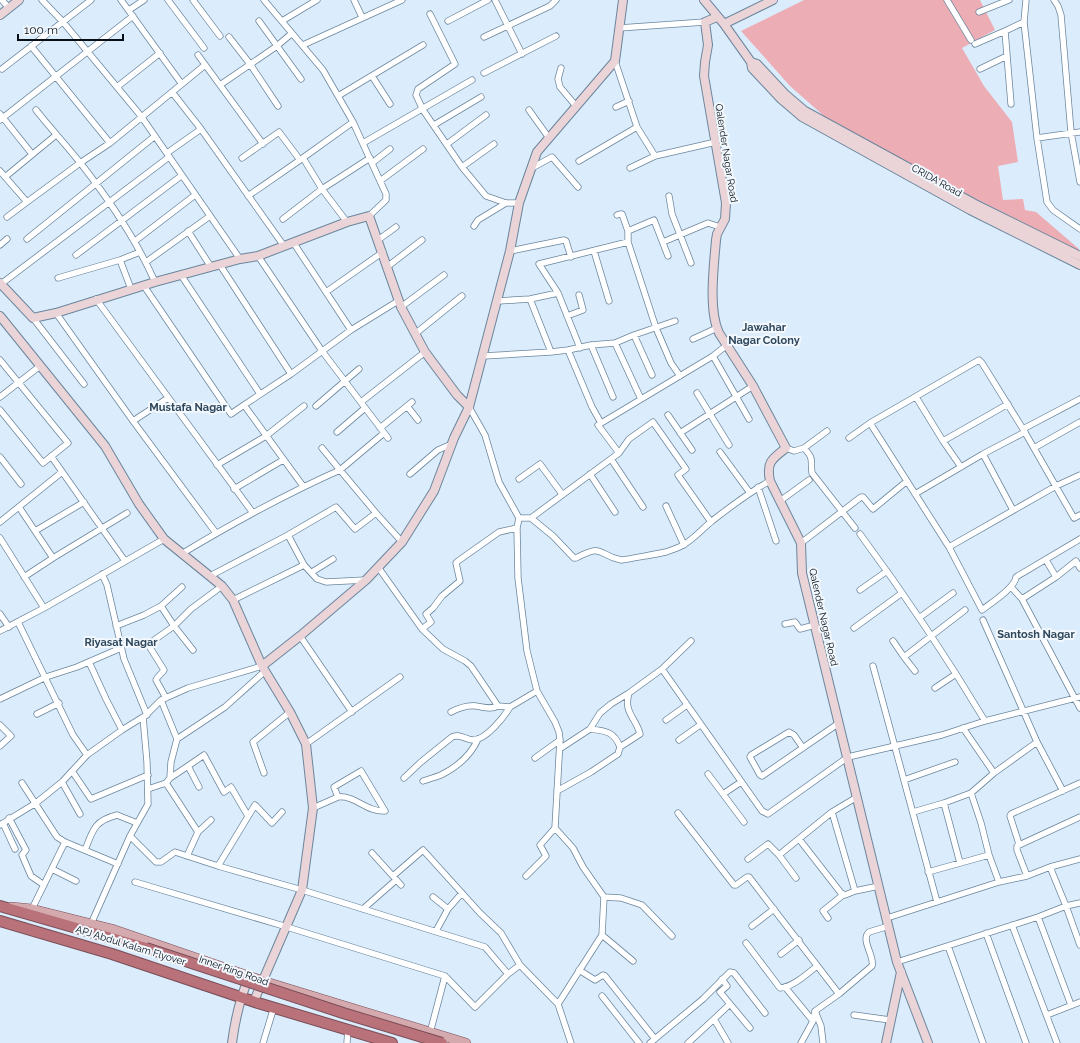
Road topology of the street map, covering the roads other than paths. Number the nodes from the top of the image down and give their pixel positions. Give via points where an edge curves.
1 (2, 0) edge
2 (19, 0) edge
3 (42, 0) edge
4 (91, 0) edge
5 (121, 0) edge
6 (144, 0) edge
7 (168, 0) edge
8 (193, 0) edge
9 (264, 0) edge
10 (317, 0) edge
11 (354, 0) edge
12 (402, 0) edge
13 (488, 0) edge
14 (495, 0) edge
15 (556, 0) edge
16 (623, 0) edge
17 (704, 0) edge
18 (773, 0) edge
19 (947, 0) edge
20 (1009, 0) edge
21 (1026, 0) edge
22 (1054, 0) edge
23 (9, 8) junction
24 (129, 10) junction
25 (979, 12) dead end
26 (430, 14) dead end
27 (0, 15) edge
28 (134, 16) junction
29 (717, 16) junction
30 (362, 17) junction
31 (282, 20) junction
32 (259, 21) dead end
33 (448, 21) dead end
34 (63, 22) junction
35 (705, 22) junction
36 (1024, 22) junction
37 (724, 24) junction
38 (508, 26) junction
39 (619, 28) junction
40 (1005, 31) junction
41 (291, 34) junction
42 (220, 36) dead end
43 (556, 36) dead end
44 (229, 37) dead end
45 (484, 38) dead end
46 (303, 45) junction
47 (424, 45) dead end
48 (31, 46) junction
49 (276, 46) junction
50 (204, 48) dead end
51 (88, 52) junction
52 (160, 53) junction
53 (522, 54) junction
54 (198, 55) dead end
55 (1007, 56) junction
56 (615, 61) junction
57 (250, 64) junction
58 (205, 65) junction
59 (561, 68) dead end
60 (980, 69) dead end
61 (2, 70) dead end
62 (484, 73) dead end
63 (56, 76) junction
64 (372, 76) junction
65 (301, 79) dead end
66 (472, 80) dead end
67 (181, 83) junction
68 (220, 85) junction
69 (117, 87) junction
70 (172, 92) junction
71 (338, 96) junction
72 (481, 97) dead end
73 (629, 101) junction
74 (791, 103) junction
75 (390, 104) dead end
76 (1011, 104) dead end
77 (278, 106) dead end
78 (576, 106) junction
79 (616, 107) dead end
80 (36, 110) dead end
81 (423, 110) junction
82 (529, 110) dead end
83 (486, 115) dead end
84 (141, 116) junction
85 (1, 117) edge
86 (353, 122) junction
87 (434, 125) junction
88 (637, 126) junction
89 (201, 129) junction
90 (1071, 132) junction
91 (1080, 132) edge
92 (56, 135) junction
93 (155, 136) junction
94 (549, 138) junction
95 (1037, 138) junction
96 (716, 142) junction
97 (110, 143) junction
98 (363, 143) junction
99 (263, 144) junction
100 (447, 144) junction
101 (494, 144) dead end
102 (390, 149) dead end
103 (423, 149) dead end
104 (32, 154) junction
105 (168, 155) junction
106 (655, 156) junction
107 (242, 158) dead end
108 (302, 159) junction
109 (371, 160) junction
110 (579, 161) dead end
111 (80, 163) junction
112 (462, 167) junction
113 (532, 168) junction
114 (630, 168) dead end
115 (0, 171) edge
116 (182, 176) junction
117 (5, 177) junction
118 (380, 181) junction
119 (1080, 182) edge
120 (96, 183) junction
121 (578, 187) dead end
122 (322, 189) junction
123 (195, 195) junction
124 (248, 196) junction
125 (669, 196) dead end
126 (27, 202) junction
127 (109, 202) junction
128 (506, 203) junction
129 (519, 203) junction
130 (617, 215) dead end
131 (210, 216) junction
132 (369, 216) junction
133 (7, 218) dead end
134 (283, 219) dead end
135 (122, 221) junction
136 (347, 222) junction
137 (396, 226) dead end
138 (474, 226) dead end
139 (720, 227) junction
140 (1080, 229) edge
141 (188, 231) junction
142 (628, 231) junction
143 (681, 236) junction
144 (7, 239) dead end
145 (27, 239) dead end
146 (378, 240) junction
147 (422, 240) dead end
148 (135, 241) junction
149 (293, 242) junction
150 (628, 242) junction
151 (663, 242) junction
152 (0, 245) edge
153 (284, 246) junction
154 (510, 251) junction
155 (594, 251) junction
156 (140, 252) junction
157 (383, 252) junction
158 (76, 255) dead end
159 (258, 256) junction
160 (668, 256) dead end
161 (1080, 256) edge
162 (571, 257) junction
163 (240, 259) junction
164 (120, 260) junction
165 (146, 262) junction
166 (691, 263) dead end
167 (220, 265) junction
168 (1080, 265) edge
169 (211, 267) junction
170 (387, 267) junction
171 (444, 274) dead end
172 (181, 275) junction
173 (58, 278) dead end
174 (155, 282) junction
175 (0, 283) edge
176 (144, 286) junction
177 (131, 289) junction
178 (326, 292) junction
179 (558, 293) junction
180 (579, 295) dead end
181 (462, 296) dead end
182 (96, 299) junction
183 (530, 299) junction
184 (498, 300) junction
185 (609, 300) dead end
186 (400, 304) junction
187 (56, 313) junction
188 (0, 316) edge
189 (567, 316) junction
190 (33, 318) junction
191 (675, 321) dead end
192 (656, 328) junction
193 (717, 328) junction
194 (352, 330) junction
195 (415, 334) junction
196 (634, 335) junction
197 (693, 339) dead end
198 (615, 343) junction
199 (591, 345) junction
200 (727, 345) junction
201 (580, 348) junction
202 (568, 350) junction
203 (322, 351) junction
204 (425, 352) junction
205 (550, 352) junction
206 (483, 356) junction
207 (713, 356) junction
208 (0, 360) edge
209 (40, 366) junction
210 (360, 369) dead end
211 (291, 374) junction
212 (652, 375) dead end
213 (680, 376) junction
214 (18, 382) junction
215 (345, 382) junction
216 (84, 384) dead end
217 (753, 386) junction
218 (696, 393) dead end
219 (260, 394) junction
220 (0, 397) edge
221 (737, 397) junction
222 (916, 397) junction
223 (168, 398) junction
224 (613, 398) dead end
225 (640, 399) junction
226 (1080, 399) edge
227 (361, 402) junction
228 (412, 402) dead end
229 (1008, 404) junction
230 (244, 405) junction
231 (304, 406) dead end
232 (316, 406) dead end
233 (407, 406) junction
234 (365, 408) junction
235 (469, 408) junction
236 (0, 410) edge
237 (710, 414) junction
238 (668, 415) dead end
239 (749, 419) dead end
240 (418, 420) dead end
241 (133, 421) junction
242 (1080, 422) edge
243 (601, 423) junction
244 (870, 423) junction
245 (380, 428) junction
246 (827, 431) dead end
247 (1024, 431) junction
248 (337, 432) dead end
249 (680, 433) junction
250 (266, 436) junction
251 (849, 438) dead end
252 (943, 440) junction
253 (452, 444) junction
254 (730, 445) dead end
255 (322, 448) dead end
256 (786, 448) junction
257 (804, 448) junction
258 (1034, 448) junction
259 (692, 450) dead end
260 (720, 452) dead end
261 (619, 453) junction
262 (983, 454) junction
263 (51, 456) junction
264 (0, 457) edge
265 (611, 459) junction
266 (283, 460) junction
267 (217, 465) junction
268 (961, 468) junction
269 (340, 470) junction
270 (62, 472) junction
271 (410, 474) dead end
272 (590, 474) junction
273 (1080, 475) edge
274 (519, 479) dead end
275 (809, 480) dead end
276 (770, 481) junction
277 (907, 481) junction
278 (21, 484) dead end
279 (303, 486) junction
280 (1056, 486) junction
281 (758, 487) junction
282 (234, 489) junction
283 (750, 493) junction
284 (562, 494) junction
285 (915, 494) junction
286 (780, 501) junction
287 (84, 502) junction
288 (666, 506) dead end
289 (19, 507) junction
290 (642, 507) dead end
291 (1013, 510) junction
292 (615, 512) dead end
293 (842, 512) junction
294 (127, 513) dead end
295 (252, 513) junction
296 (376, 513) junction
297 (1080, 515) edge
298 (519, 518) junction
299 (531, 518) junction
300 (0, 522) edge
301 (711, 522) junction
302 (102, 528) junction
303 (517, 528) junction
304 (855, 528) dead end
305 (35, 531) junction
306 (216, 533) junction
307 (860, 534) dead end
308 (288, 535) junction
309 (0, 538) edge
310 (164, 539) junction
311 (1080, 539) edge
312 (776, 541) dead end
313 (402, 542) junction
314 (801, 543) junction
315 (684, 545) junction
316 (949, 547) junction
317 (183, 553) junction
318 (53, 558) junction
319 (333, 559) dead end
320 (1046, 560) junction
321 (125, 561) junction
322 (304, 565) junction
323 (378, 568) junction
324 (1080, 568) edge
325 (887, 571) junction
326 (312, 572) junction
327 (102, 574) junction
328 (210, 576) junction
329 (24, 577) junction
330 (1056, 577) junction
331 (366, 580) junction
332 (222, 586) junction
333 (182, 587) dead end
334 (1011, 587) junction
335 (860, 590) dead end
336 (902, 593) junction
337 (953, 593) dead end
338 (232, 600) junction
339 (1022, 600) junction
340 (161, 606) junction
341 (44, 608) junction
342 (965, 610) dead end
343 (0, 614) edge
344 (919, 618) junction
345 (983, 620) dead end
346 (18, 622) junction
347 (785, 624) dead end
348 (815, 625) junction
349 (116, 626) junction
350 (174, 626) junction
351 (9, 627) junction
352 (854, 628) dead end
353 (422, 629) junction
354 (0, 631) edge
355 (300, 636) junction
356 (932, 636) junction
357 (691, 641) dead end
358 (893, 641) dead end
359 (121, 648) junction
360 (193, 650) dead end
361 (904, 657) junction
362 (89, 662) junction
363 (873, 666) dead end
364 (263, 669) junction
365 (662, 669) junction
366 (915, 671) dead end
367 (956, 674) junction
368 (46, 677) junction
369 (400, 677) dead end
370 (935, 688) dead end
371 (537, 691) junction
372 (629, 693) junction
373 (1078, 698) edge
374 (164, 699) junction
375 (0, 700) edge
376 (59, 703) junction
377 (687, 705) junction
378 (498, 706) junction
379 (510, 707) junction
380 (1080, 708) edge
381 (290, 712) junction
382 (352, 712) junction
383 (451, 712) dead end
384 (1023, 712) junction
385 (37, 714) dead end
386 (145, 716) junction
387 (666, 720) dead end
388 (985, 721) junction
389 (840, 723) junction
390 (0, 725) edge
391 (700, 725) junction
392 (963, 728) junction
393 (590, 729) junction
394 (122, 730) junction
395 (177, 739) junction
396 (478, 739) junction
397 (560, 740) junction
398 (678, 740) dead end
399 (1037, 742) junction
400 (306, 744) junction
401 (0, 746) edge
402 (896, 746) junction
403 (620, 747) junction
404 (561, 748) junction
405 (803, 748) junction
406 (87, 755) junction
407 (848, 757) junction
408 (535, 758) dead end
409 (955, 762) dead end
410 (188, 766) junction
411 (72, 771) junction
412 (264, 773) dead end
413 (994, 773) junction
414 (708, 774) dead end
415 (148, 775) junction
416 (404, 778) dead end
417 (168, 780) junction
418 (904, 780) junction
419 (423, 781) dead end
420 (62, 782) junction
421 (741, 782) junction
422 (22, 783) dead end
423 (1080, 783) edge
424 (199, 787) dead end
425 (148, 789) junction
426 (1063, 790) junction
427 (557, 791) junction
428 (971, 793) junction
429 (723, 794) junction
430 (338, 797) junction
431 (857, 797) junction
432 (36, 803) junction
433 (944, 803) junction
434 (312, 808) junction
435 (282, 812) dead end
436 (832, 812) junction
437 (913, 812) junction
438 (678, 813) dead end
439 (80, 814) dead end
440 (248, 816) junction
441 (1080, 817) edge
442 (9, 818) junction
443 (210, 820) dead end
444 (744, 822) dead end
445 (138, 823) junction
446 (2, 824) edge
447 (555, 828) junction
448 (198, 832) junction
449 (130, 836) junction
450 (799, 839) junction
451 (66, 842) junction
452 (1019, 844) junction
453 (15, 849) dead end
454 (85, 850) junction
455 (372, 853) dead end
456 (779, 855) junction
457 (988, 855) junction
458 (187, 856) junction
459 (748, 859) dead end
460 (1080, 859) edge
461 (960, 863) junction
462 (118, 864) junction
463 (218, 866) junction
464 (1050, 867) junction
465 (52, 869) junction
466 (928, 872) junction
467 (526, 876) dead end
468 (1027, 876) junction
469 (395, 878) junction
470 (796, 878) dead end
471 (76, 880) dead end
472 (134, 882) dead end
473 (999, 882) junction
474 (44, 885) junction
475 (401, 885) dead end
476 (879, 886) junction
477 (302, 890) junction
478 (855, 891) junction
479 (462, 893) junction
480 (843, 894) junction
481 (433, 897) dead end
482 (604, 897) junction
483 (937, 902) junction
484 (1080, 903) edge
485 (1, 905) edge
486 (1066, 906) junction
487 (32, 909) junction
488 (363, 909) junction
489 (448, 909) junction
490 (774, 909) junction
491 (1038, 917) junction
492 (828, 918) dead end
493 (0, 921) edge
494 (888, 922) junction
495 (91, 924) junction
496 (1012, 925) junction
497 (752, 926) dead end
498 (287, 927) junction
499 (436, 931) junction
500 (986, 934) junction
501 (602, 935) junction
502 (672, 936) dead end
503 (799, 940) junction
504 (746, 943) dead end
505 (948, 946) junction
506 (1080, 946) edge
507 (781, 954) dead end
508 (633, 961) dead end
509 (897, 962) junction
510 (520, 965) junction
511 (817, 966) junction
512 (579, 970) junction
513 (902, 972) junction
514 (508, 974) junction
515 (249, 976) junction
516 (445, 976) junction
517 (722, 979) junction
518 (263, 981) junction
519 (785, 987) junction
520 (840, 994) junction
521 (602, 996) dead end
522 (241, 997) junction
523 (254, 1001) junction
524 (1080, 1002) edge
525 (558, 1004) junction
526 (730, 1004) junction
527 (1071, 1005) junction
528 (274, 1007) junction
529 (815, 1011) junction
530 (765, 1013) dead end
531 (854, 1015) dead end
532 (1047, 1015) junction
533 (714, 1019) junction
534 (890, 1020) junction
535 (813, 1021) junction
536 (750, 1028) dead end
537 (348, 1029) junction
538 (430, 1033) junction
539 (653, 1041) edge
540 (232, 1043) edge
541 (264, 1043) edge
542 (347, 1043) edge
543 (392, 1043) edge
544 (442, 1043) edge
545 (466, 1043) edge
546 (571, 1043) edge
547 (639, 1043) edge
548 (688, 1043) edge
549 (728, 1043) edge
550 (801, 1043) edge
551 (823, 1043) edge
552 (886, 1043) edge
553 (928, 1043) edge
554 (983, 1043) edge
555 (1026, 1043) edge
556 (1057, 1043) edge

1 - 23 street
2 - 23 street
3 - 34 street
4 - 34 street
5 - 24 street
6 - 24 street
7 - 50 street
8 - 42 street
9 - 31 street
10 - 31 street
11 - 30 street
12 - 30 street
13 - 33 street
14 - 38 street
15 - 38 street via 550,6
16 - 39 street
17 - 29 street, CRIDA Road
18 - 37 street
19 - 40 street via 973,42
20 - 25 street
21 - 36 street
22 - 90 street via 1061,15
23 - 27 street
24 - 28 street
26 - 81 street via 455,64 418,89 416,95
28 - 51 street
28 - 52 street
29 - 35 street
29 - 37 street, CRIDA Road
30 - 46 street
31 - 41 street
32 - 49 street
34 - 48 street
34 - 51 street
35 - 39 street
35 - 96 street, Qalender Nagar Road via 708,45 704,76
36 - 40 street
36 - 95 street
37 - 74 street, CRIDA Road via 751,62 757,64
38 - 45 street
38 - 53 street
39 - 56 street
40 - 55 street
41 - 46 street
41 - 49 street
43 - 53 street
44 - 57 street
46 - 71 street via 323,70
47 - 64 street
48 - 61 street
48 - 63 street
49 - 57 street
49 - 65 street
51 - 63 street
51 - 69 street
52 - 67 street
52 - 69 street
53 - 62 street
54 - 58 street
55 - 60 street
55 - 76 street
56 - 73 street
56 - 78 street
57 - 68 street
57 - 77 street
58 - 67 street
58 - 68 street
59 - 78 street via 558,79 560,87
63 - 85 street
63 - 97 street
64 - 71 street
64 - 75 street
66 - 81 street
67 - 70 street
68 - 99 street
69 - 84 street
70 - 84 street
70 - 89 street
71 - 86 street
72 - 87 street
73 - 79 street
73 - 88 street
74 - 161 street, CRIDA Road via 975,204
74 - 168 street, CRIDA Road via 802,117 970,210
78 - 94 street
80 - 92 street
81 - 87 street
81 - 98 street via 417,111
82 - 94 street
83 - 100 street
84 - 93 street
84 - 97 street
85 - 104 street
86 - 98 street
86 - 108 street
87 - 100 street
88 - 106 street
88 - 110 street
89 - 105 street
89 - 124 street
90 - 91 street
90 - 95 street
90 - 119 street
92 - 104 street
92 - 111 street
93 - 105 street
93 - 120 street
94 - 113 street via 536,152
95 - 140 street via 1047,202
96 - 106 street
96 - 139 street, Qalender Nagar Road via 726,203 725,219
97 - 111 street
98 - 109 street
99 - 107 street
99 - 108 street via 279,132
100 - 112 street
101 - 112 street
102 - 109 street
103 - 118 street
104 - 117 street
105 - 116 street
105 - 127 street
106 - 114 street
108 - 122 street
108 - 124 street
109 - 118 street
109 - 122 street
111 - 120 street
111 - 126 street
112 - 128 street via 486,196
113 - 121 street via 552,157
113 - 129 street
115 - 117 street
116 - 123 street
116 - 135 street
117 - 126 street
118 - 132 street via 386,200
120 - 127 street
120 - 145 street
122 - 134 street
122 - 136 street
123 - 131 street
123 - 148 street
124 - 153 street
125 - 143 street via 672,214
126 - 133 street
127 - 135 street
127 - 175 street
128 - 129 street
128 - 138 street via 478,220
129 - 154 street
130 - 142 street via 622,214
131 - 141 street
131 - 163 street
132 - 136 street
132 - 146 street
135 - 148 street
135 - 158 street
136 - 149 street
137 - 146 street
139 - 143 street via 708,224
139 - 193 street, Qalender Nagar Road via 716,240 713,281
141 - 165 street
141 - 169 street
142 - 150 street
142 - 151 street via 654,220
143 - 151 street
143 - 166 street
144 - 152 street
146 - 157 street
147 - 170 street
148 - 156 street
149 - 153 street
149 - 178 street
150 - 155 street
150 - 192 street
151 - 160 street
153 - 159 street
154 - 162 street via 564,240
154 - 184 street
155 - 162 street
155 - 185 street
156 - 164 street
156 - 165 street
157 - 170 street
157 - 178 street
159 - 163 street
159 - 203 street
162 - 179 street via 539,264
163 - 167 street
164 - 173 street
164 - 177 street
165 - 174 street
167 - 169 street
167 - 211 street
169 - 172 street
170 - 186 street
171 - 186 street
172 - 174 street
172 - 219 street
174 - 176 street
175 - 190 street
176 - 177 street
176 - 230 street via 231,414
177 - 182 street
178 - 194 street
179 - 183 street
179 - 189 street
180 - 189 street via 583,310
181 - 195 street
182 - 187 street
182 - 223 street
183 - 184 street
183 - 205 street
184 - 206 street
186 - 194 street
186 - 195 street
187 - 190 street
187 - 241 street
188 - 209 street
189 - 201 street
190 - 216 street
191 - 192 street
192 - 196 street
192 - 213 street via 671,363
193 - 197 street
193 - 200 street, Qalender Nagar Road
194 - 203 street
195 - 204 street
196 - 198 street
196 - 212 street
198 - 199 street
198 - 225 street
199 - 201 street
199 - 224 street
200 - 207 street
200 - 217 street, Qalender Nagar Road
201 - 202 street
202 - 205 street
202 - 243 street
203 - 211 street
203 - 215 street
204 - 227 street
204 - 235 street
205 - 206 street
206 - 235 street
207 - 213 street
207 - 221 street
208 - 214 street
209 - 214 street
209 - 310 street via 105,446 139,504
210 - 215 street
211 - 219 street
213 - 225 street
214 - 220 street
214 - 263 street via 68,444
215 - 227 street
215 - 232 street
217 - 221 street
217 - 256 street, Qalender Nagar Road
218 - 237 street
219 - 230 street
221 - 237 street
221 - 239 street
222 - 229 street via 979,360
222 - 244 street
222 - 252 street
223 - 241 street
223 - 267 street
225 - 243 street
226 - 247 street
227 - 234 street
228 - 233 street
229 - 247 street
229 - 252 street
230 - 250 street
231 - 250 street
233 - 240 street
233 - 245 street
234 - 245 street
234 - 248 street
235 - 253 street
235 - 298 street via 485,435 499,482
236 - 263 street via 43,463
237 - 249 street
237 - 254 street
238 - 249 street
241 - 306 street
242 - 258 street
243 - 261 street via 598,425
244 - 251 street
244 - 277 street
245 - 269 street via 386,436
246 - 257 street
247 - 258 street
247 - 262 street
249 - 259 street
250 - 266 street
250 - 267 street
252 - 268 street
253 - 271 street via 438,450
253 - 313 street via 434,491
255 - 269 street
256 - 257 street via 798,451
256 - 276 street, Qalender Nagar Road via 769,463
257 - 293 street via 812,460 812,473
258 - 280 street
260 - 283 street
261 - 265 street
261 - 301 street via 629,439 653,422 686,469 678,475
262 - 268 street
262 - 291 street
263 - 270 street
264 - 278 street
265 - 272 street
265 - 290 street
266 - 279 street
266 - 282 street
267 - 282 street
268 - 285 street
269 - 279 street
269 - 296 street
270 - 287 street
270 - 289 street
272 - 284 street
272 - 292 street
273 - 280 street
274 - 284 street via 540,464
275 - 286 street
276 - 281 street
276 - 286 street, Qalender Nagar Road
277 - 285 street
277 - 293 street via 873,509 862,497
279 - 295 street
280 - 291 street
280 - 297 street via 1074,518
281 - 283 street
281 - 312 street
282 - 295 street
283 - 301 street
284 - 299 street
285 - 316 street
286 - 314 street, Qalender Nagar Road
287 - 302 street
287 - 305 street
288 - 315 street
289 - 300 street
289 - 305 street
291 - 316 street
293 - 304 street
293 - 314 street
294 - 302 street
295 - 306 street
296 - 308 street via 355,530 336,506
296 - 313 street
298 - 299 street
298 - 303 street
299 - 315 street via 576,558 594,550 626,560
301 - 315 street
302 - 318 street
302 - 321 street
303 - 353 street via 499,532 456,563 460,581 426,614 431,622
303 - 371 street via 518,578 528,651
305 - 318 street
306 - 317 street
307 - 325 street
308 - 322 street
308 - 328 street
309 - 329 street
310 - 317 street
310 - 321 street
311 - 320 street
313 - 323 street
314 - 348 street, Qalender Nagar Road via 802,573
316 - 334 street via 982,610
317 - 328 street
318 - 329 street
319 - 326 street
320 - 330 street
320 - 334 street via 1016,577
321 - 327 street
322 - 326 street
322 - 338 street
323 - 331 street
323 - 353 street
324 - 330 street via 1076,560
325 - 335 street
325 - 336 street
326 - 331 street via 317,579 326,582
327 - 341 street
327 - 349 street
328 - 332 street
329 - 341 street
330 - 339 street
331 - 355 street
332 - 338 street
332 - 350 street via 191,609
333 - 340 street
334 - 339 street
336 - 344 street
336 - 352 street
337 - 344 street
338 - 364 street
339 - 373 street
340 - 349 street
340 - 350 street
341 - 346 street
342 - 356 street
343 - 351 street
344 - 356 street
345 - 384 street
346 - 351 street
346 - 368 street
347 - 348 street via 795,622 800,629
348 - 389 street, Qalender Nagar Road
349 - 359 street
350 - 360 street
350 - 374 street via 149,646 164,670 156,680
351 - 354 street
353 - 378 street via 443,649 472,666
355 - 364 street
355 - 382 street
356 - 361 street
356 - 367 street
357 - 365 street
358 - 361 street
359 - 362 street
359 - 386 street
361 - 366 street
362 - 368 street
362 - 394 street
363 - 402 street
364 - 374 street via 188,688
364 - 381 street
364 - 395 street via 225,707
365 - 372 street
365 - 377 street
367 - 370 street
367 - 388 street
368 - 375 street
368 - 376 street
369 - 382 street
371 - 379 street
371 - 397 street via 555,722
372 - 393 street via 605,708
372 - 403 street via 628,710 640,734
373 - 380 street
373 - 384 street
374 - 386 street
374 - 395 street
376 - 385 street
376 - 406 street via 73,735
377 - 387 street
377 - 391 street
378 - 379 street
378 - 383 street via 490,709 470,706
379 - 396 street via 504,718
381 - 400 street
381 - 412 street via 253,742
382 - 400 street
384 - 388 street
384 - 399 street
386 - 394 street
386 - 415 street
388 - 392 street
389 - 405 street
389 - 407 street, Qalender Nagar Road
390 - 401 street via 11,736
391 - 398 street
391 - 421 street
392 - 402 street
392 - 413 street
393 - 403 street via 607,731
393 - 404 street
394 - 406 street
395 - 417 street
396 - 416 street via 456,735 452,737
396 - 419 street via 470,754 460,762 440,775
397 - 404 street
397 - 408 street
399 - 413 street
399 - 426 street
400 - 434 street
402 - 407 street
402 - 418 street
403 - 427 street via 618,754
404 - 427 street
405 - 405 street via 789,732 750,758 762,776
406 - 411 street
407 - 421 street via 768,814 762,811
407 - 431 street, Qalender Nagar Road
409 - 418 street
410 - 417 street
410 - 424 street
410 - 440 street via 204,755 224,792 231,787
411 - 415 street via 91,799
411 - 420 street
413 - 428 street
414 - 429 street
415 - 425 street
417 - 425 street
417 - 448 street
418 - 437 street
420 - 432 street
420 - 439 street
421 - 429 street
422 - 432 street
423 - 426 street
425 - 445 street via 148,804
426 - 452 street via 1011,814
427 - 447 street
428 - 433 street
428 - 457 street
429 - 444 street
430 - 430 street via 334,787 361,771 385,811 374,810 345,796
430 - 434 street
431 - 436 street
431 - 476 street, Qalender Nagar Road
432 - 442 street
432 - 451 street via 57,837
433 - 437 street
433 - 461 street
434 - 477 street
435 - 440 street via 272,823 255,805
436 - 450 street
436 - 478 street
437 - 466 street
438 - 490 street via 734,885 749,877
440 - 463 street
441 - 452 street
442 - 446 street
442 - 474 street via 26,850 22,855 30,874
443 - 448 street
445 - 449 street
445 - 454 street via 117,815 98,823
446 - 453 street
447 - 467 street via 540,845 546,856
447 - 482 street via 573,848 583,868
448 - 458 street
449 - 458 street via 156,862 161,862 175,852
449 - 462 street
450 - 456 street
450 - 480 street
451 - 454 street
451 - 465 street
452 - 468 street via 1017,850
454 - 462 street
455 - 469 street
456 - 459 street via 767,844
456 - 470 street
457 - 461 street
457 - 473 street
458 - 463 street
460 - 464 street
461 - 466 street
462 - 495 street
463 - 477 street
464 - 468 street
464 - 486 street
465 - 471 street
465 - 474 street
466 - 483 street
468 - 473 street
469 - 475 street
469 - 479 street via 423,850
469 - 488 street
472 - 498 street
473 - 483 street
474 - 487 street
476 - 478 street
476 - 494 street, Qalender Nagar Road
477 - 488 street
477 - 498 street
478 - 480 street
479 - 489 street
479 - 510 street via 501,932
480 - 492 street via 823,911
481 - 489 street
482 - 501 street
482 - 502 street via 622,898 642,905
483 - 494 street
484 - 486 street
485 - 487 main road, Inner Ring Road
485 - 544 highway, APJ Abdul Kalam Flyover, bridge via 146,948
486 - 491 street
486 - 506 street
487 - 495 main road, Inner Ring Road
488 - 499 street
489 - 499 street
490 - 497 street
490 - 503 street
491 - 496 street
491 - 527 street
493 - 522 highway via 112,954
494 - 509 street, Qalender Nagar Road
494 - 520 street via 866,934 872,966
495 - 515 main road, Inner Ring Road
496 - 500 street
496 - 532 street
498 - 516 street
498 - 518 street
499 - 514 street via 485,947
500 - 505 street
500 - 555 street
501 - 508 street
501 - 512 street
503 - 507 street
503 - 511 street
504 - 519 street via 777,985 780,988
505 - 509 street
505 - 554 street
509 - 513 street, Qalender Nagar Road
510 - 514 street
510 - 525 street
511 - 519 street
511 - 520 street
512 - 525 street
512 - 539 street via 595,980 605,976
513 - 534 street
513 - 553 street, Qalender Nagar Road
514 - 516 street via 475,1008
515 - 518 main road, Inner Ring Road
515 - 522 street
516 - 538 street
517 - 526 street via 727,986 720,992
517 - 530 street via 733,972
517 - 539 street via 703,999
518 - 523 street
518 - 538 main road, Inner Ring Road
519 - 535 street
520 - 529 street
521 - 547 street
522 - 523 highway
522 - 540 street
523 - 528 highway
524 - 527 street
525 - 546 street
526 - 533 street
526 - 536 street
527 - 532 street
528 - 537 highway
528 - 541 street
529 - 535 street
529 - 551 street via 821,1026
531 - 534 street
532 - 556 street
533 - 548 street
533 - 549 street
534 - 552 street
535 - 550 street
537 - 542 street
537 - 543 highway
538 - 545 main road, Inner Ring Road

